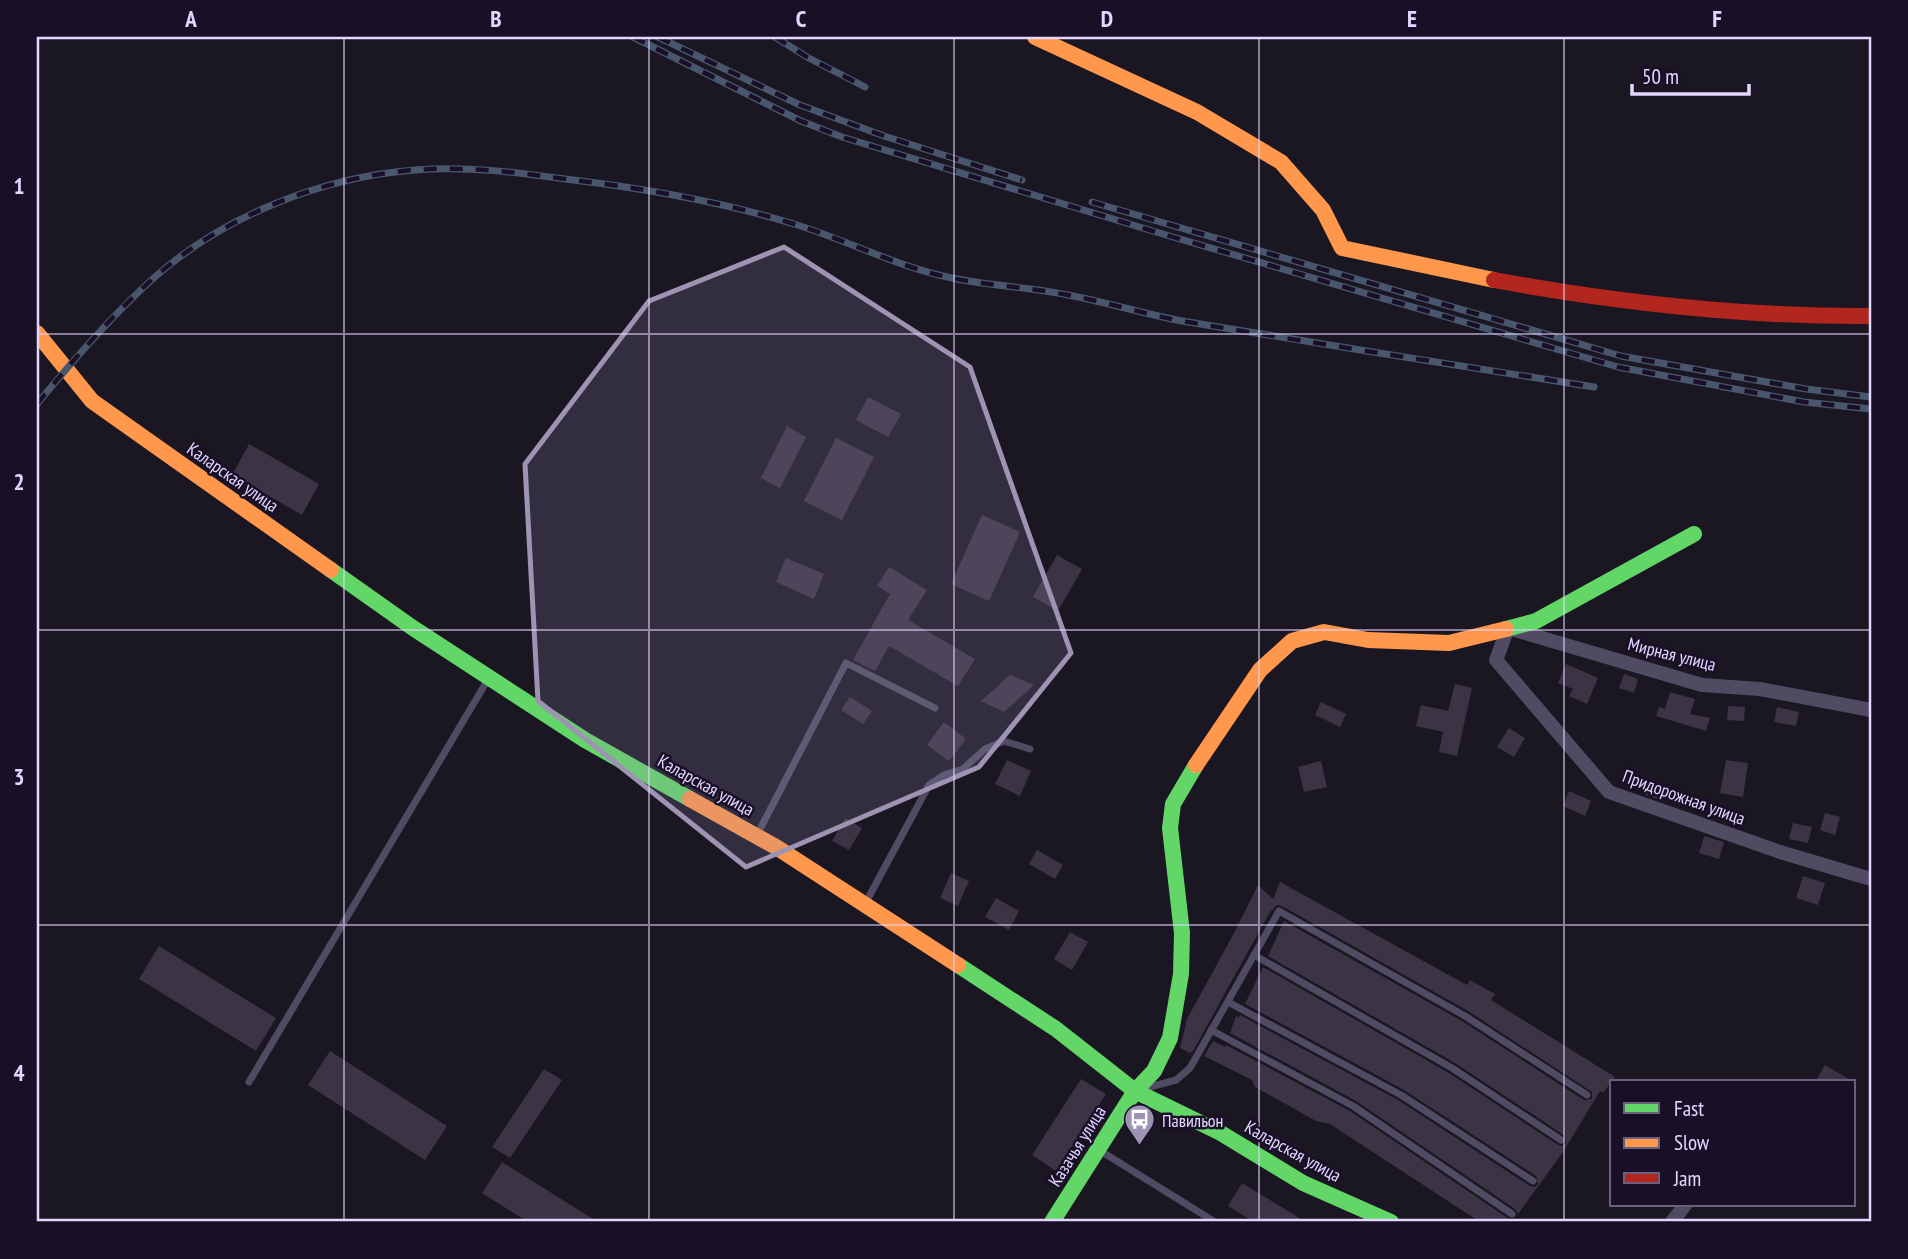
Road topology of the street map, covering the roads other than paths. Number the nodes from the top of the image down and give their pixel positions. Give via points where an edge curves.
1 (1035, 37) edge
2 (1871, 316) edge
3 (37, 333) edge
4 (1694, 534) dead end
5 (1508, 628) junction
6 (489, 678) junction
7 (935, 708) dead end
8 (1871, 710) edge
9 (1030, 749) dead end
10 (757, 836) junction
11 (1871, 879) edge
12 (865, 904) junction
13 (1254, 955) junction
14 (1228, 1002) junction
15 (1211, 1030) junction
16 (249, 1082) dead end
17 (1135, 1091) junction
18 (1587, 1095) dead end
19 (1561, 1140) dead end
20 (1098, 1150) junction
21 (1533, 1181) dead end
22 (1684, 1206) edge
23 (1512, 1214) dead end
24 (1052, 1222) edge
25 (1215, 1222) edge
26 (1391, 1222) edge
27 (1672, 1222) edge

1 - 2 street via 1197,112 1281,162 1323,210 1342,248 1497,282 1693,310
3 - 6 street, Каларская улица via 92,401
4 - 5 street, Казачья улица via 1536,621
5 - 8 street, Мирная улица via 1702,685 1760,689
5 - 11 street, Придорожная улица via 1496,660 1609,792
5 - 17 street, Казачья улица via 1449,643 1368,640 1324,632 1292,641 1260,670 1173,804 1170,828 1182,933 1178,998 1163,1056
6 - 10 street, Каларская улица via 585,740
6 - 16 lane
7 - 10 lane via 846,663
9 - 12 lane via 1004,741 929,785
10 - 12 street, Каларская улица
12 - 17 street, Каларская улица via 1056,1029
13 - 14 lane
13 - 18 lane via 1279,911 1465,1016
13 - 19 lane via 1452,1068
14 - 15 lane
14 - 21 lane via 1401,1095
15 - 17 lane via 1190,1068 1176,1080
15 - 23 lane via 1353,1106
17 - 20 street, Казачья улица
17 - 26 street, Каларская улица via 1219,1132 1303,1183
20 - 24 street, Казачья улица
20 - 25 lane
22 - 27 street

